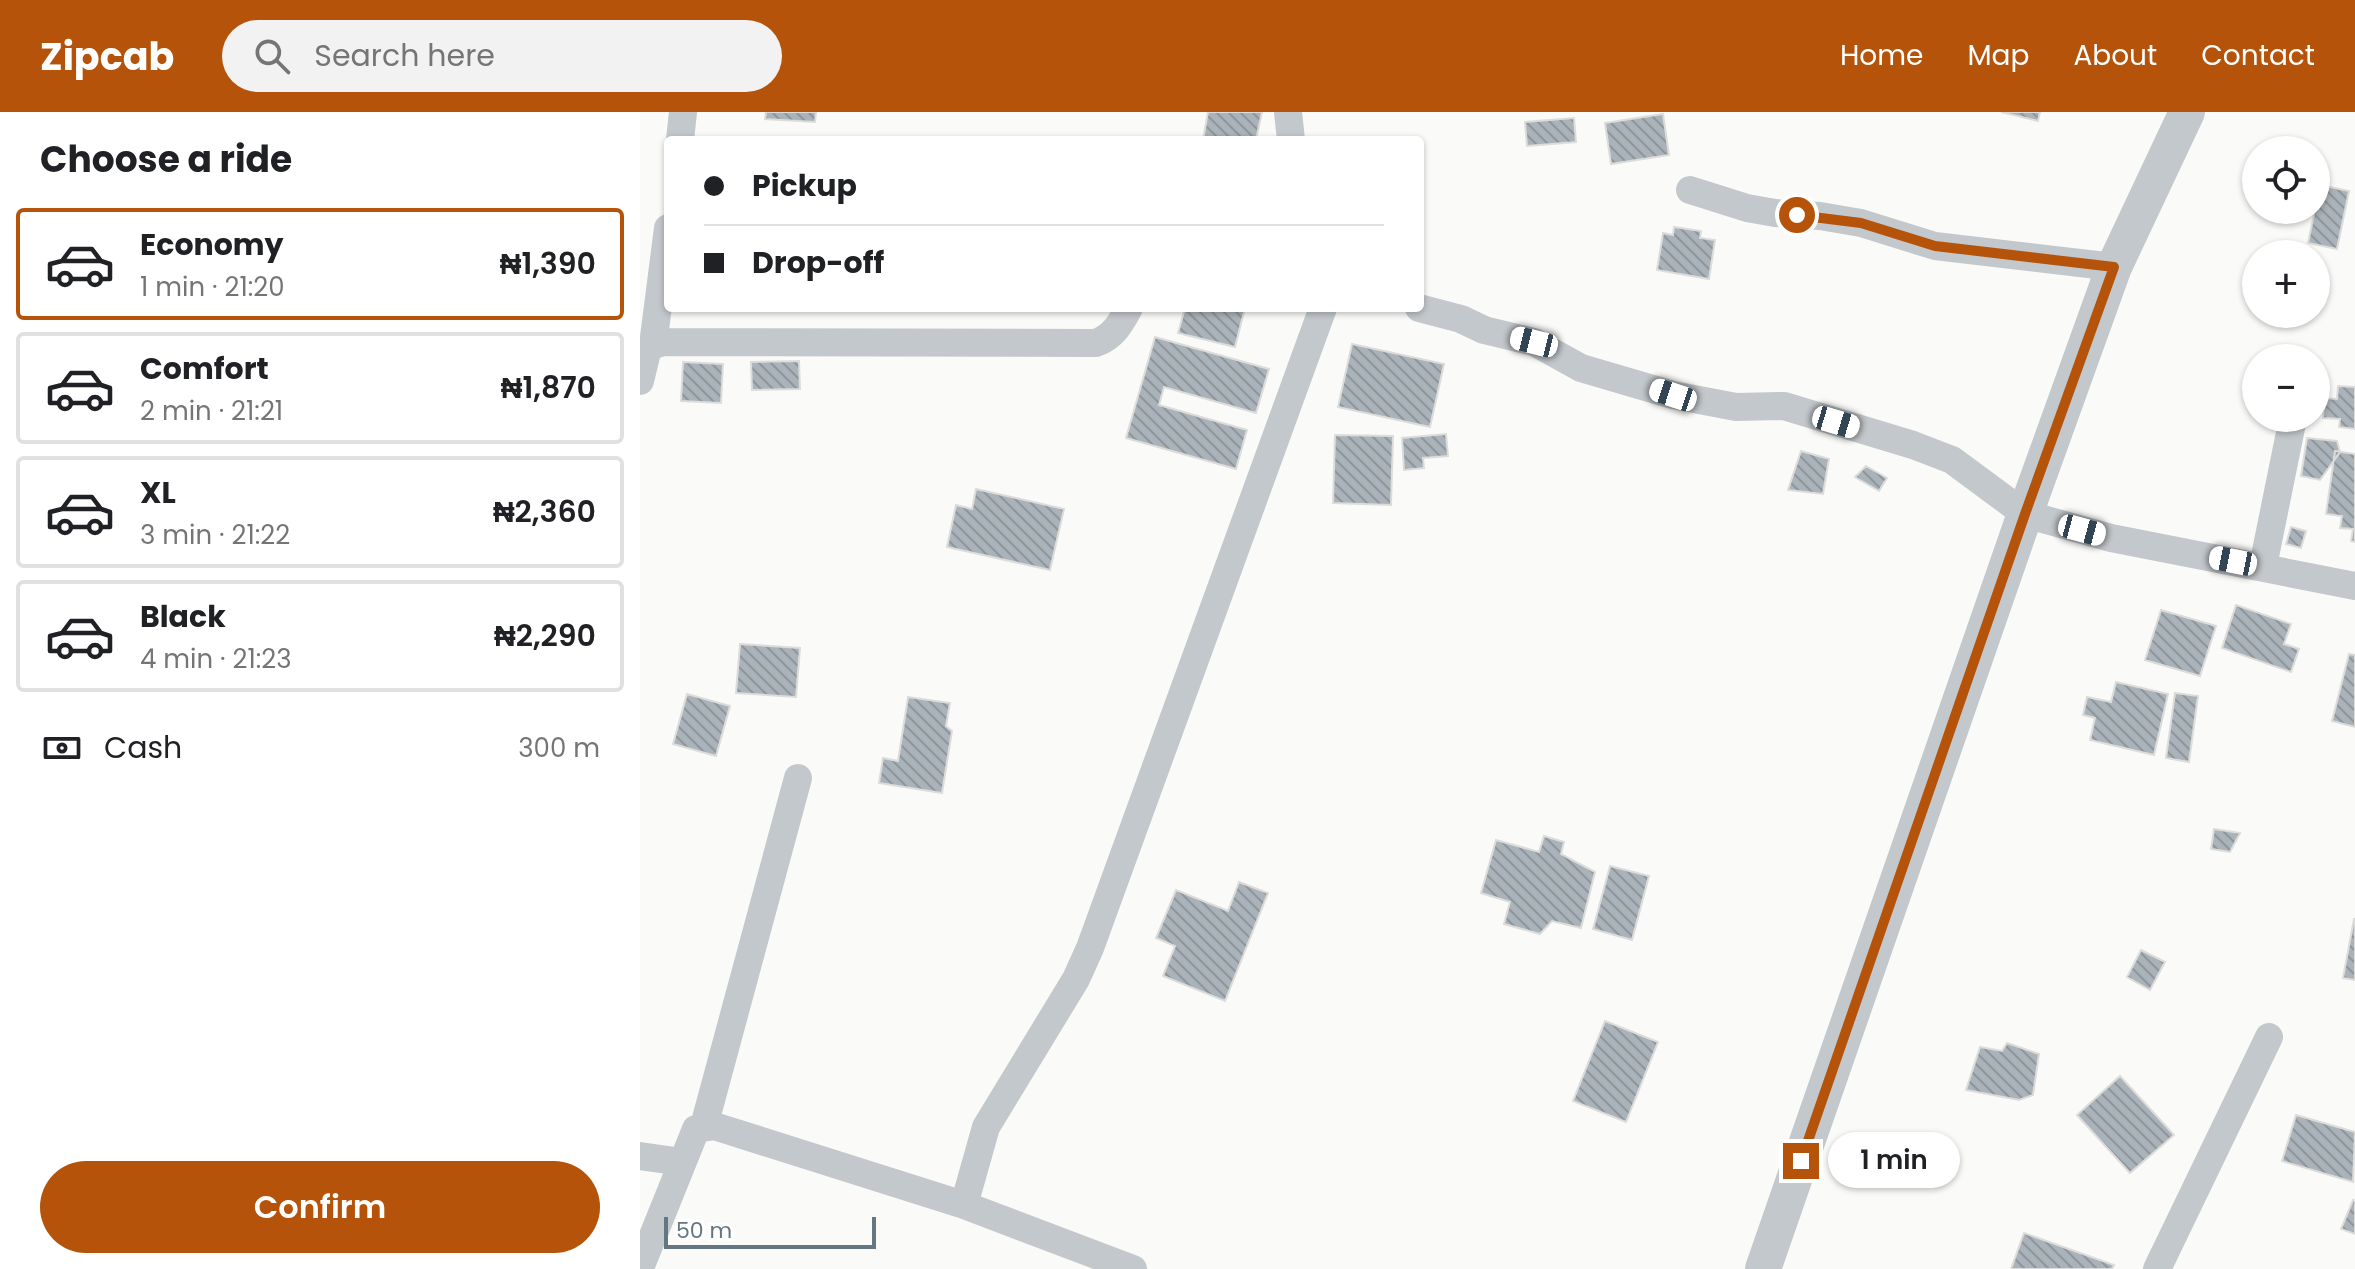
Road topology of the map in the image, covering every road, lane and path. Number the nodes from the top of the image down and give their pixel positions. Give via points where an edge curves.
1 (683, 112) edge
2 (1288, 112) edge
3 (2187, 112) edge
4 (680, 136) edge
5 (1291, 136) edge
6 (1690, 190) dead end
7 (664, 259) edge
8 (2114, 267) junction
9 (1424, 309) edge
10 (1127, 312) edge
11 (1322, 312) edge
12 (653, 345) junction
13 (640, 381) edge
14 (2290, 432) edge
15 (2025, 514) junction
16 (2263, 566) junction
17 (2355, 586) edge
18 (798, 778) dead end
19 (2269, 1037) dead end
20 (704, 1126) junction
21 (640, 1156) edge
22 (682, 1162) junction
23 (964, 1205) junction
24 (640, 1268) edge
25 (1133, 1269) edge
26 (1763, 1269) edge
27 (2157, 1269) edge

1 - 4 street
2 - 5 street
3 - 8 street
6 - 8 street via 1761,210 1861,223 1935,246
7 - 12 street
8 - 15 street
9 - 15 street via 1534,342 1581,368 1673,395 1736,407 1784,406 1913,445 1952,460
10 - 12 street via 1118,328 1096,343
11 - 23 street via 1090,948 986,1127
12 - 13 street
14 - 16 street
15 - 16 street via 2111,538
15 - 26 street
16 - 17 street
18 - 20 street
19 - 27 street
20 - 22 street via 696,1129
20 - 23 street
21 - 22 street
22 - 24 street
23 - 25 street

